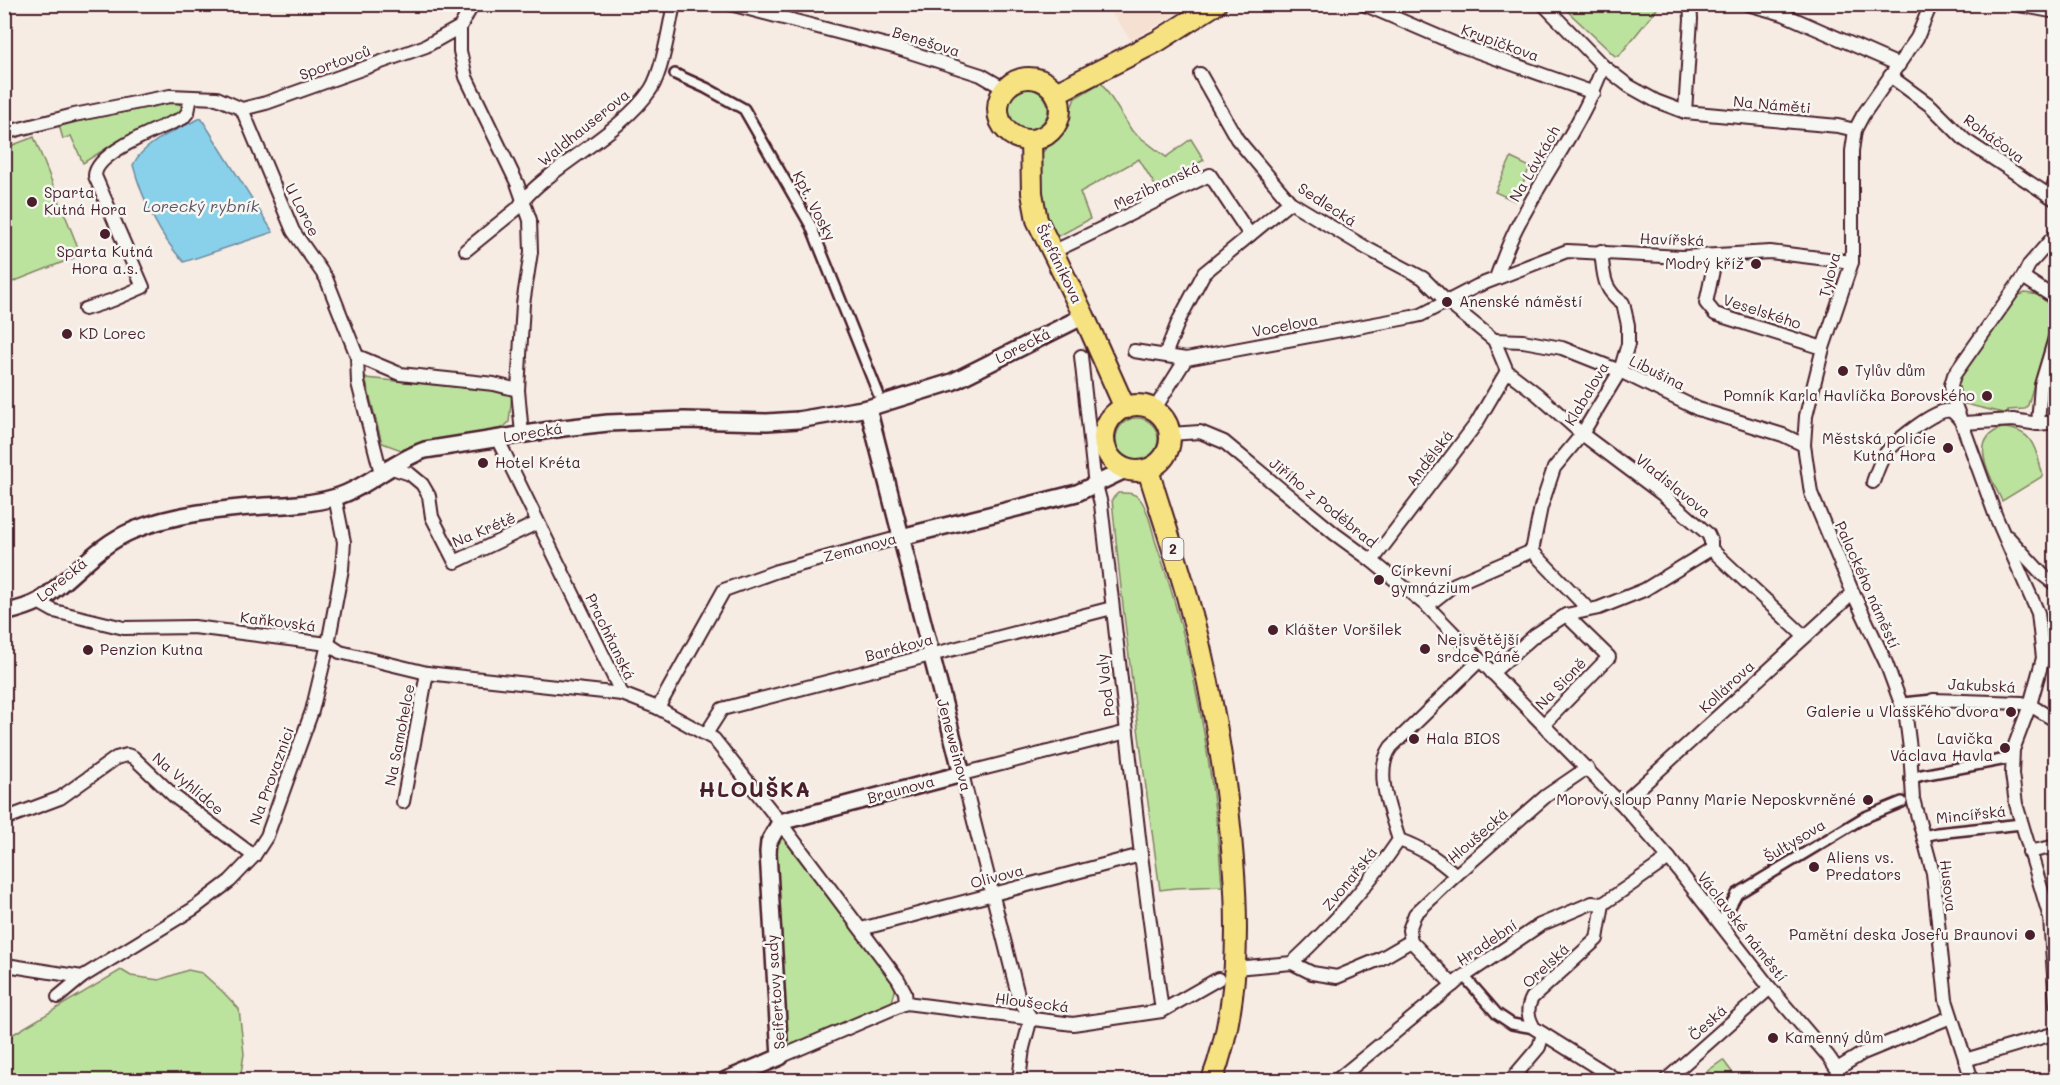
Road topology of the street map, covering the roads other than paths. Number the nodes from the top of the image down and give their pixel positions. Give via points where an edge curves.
1 (473, 4) edge
2 (674, 4) edge
3 (730, 4) edge
4 (1363, 4) edge
5 (1543, 4) edge
6 (1690, 4) edge
7 (1747, 4) edge
8 (1931, 4) edge
9 (2013, 4) edge
10 (1210, 6) edge
11 (2053, 9) edge
12 (460, 27) junction
13 (1899, 65) junction
14 (1604, 66) junction
15 (675, 74) dead end
16 (1200, 74) dead end
17 (1890, 76) junction
18 (1005, 89) junction
19 (1056, 93) junction
20 (1594, 93) junction
21 (191, 97) junction
22 (242, 109) junction
23 (1685, 112) junction
24 (1855, 130) junction
25 (4, 134) edge
26 (1031, 140) junction
27 (2055, 180) edge
28 (2053, 198) edge
29 (524, 199) junction
30 (1290, 202) junction
31 (2055, 234) edge
32 (1250, 235) junction
33 (466, 250) dead end
34 (1601, 251) junction
35 (1053, 252) junction
36 (1716, 256) junction
37 (1852, 262) junction
38 (2023, 277) junction
39 (1496, 278) junction
40 (1447, 302) junction
41 (2055, 303) edge
42 (85, 309) dead end
43 (1084, 316) junction
44 (2055, 335) edge
45 (1494, 340) junction
46 (1823, 348) junction
47 (1134, 351) dead end
48 (1165, 354) junction
49 (357, 356) junction
50 (1081, 356) dead end
51 (1186, 359) junction
52 (1507, 371) junction
53 (1620, 371) junction
54 (518, 390) junction
55 (878, 393) dead end
56 (868, 408) junction
57 (1125, 408) junction
58 (1154, 410) junction
59 (2055, 422) edge
60 (1963, 423) junction
61 (2038, 424) junction
62 (522, 434) junction
63 (1170, 434) junction
64 (1582, 434) junction
65 (497, 438) junction
66 (1804, 445) junction
67 (385, 470) junction
68 (1125, 470) junction
69 (1148, 470) junction
70 (1873, 482) dead end
71 (1097, 484) junction
72 (1808, 487) joint
73 (335, 497) junction
74 (537, 523) junction
75 (2005, 534) junction
76 (901, 537) junction
77 (1711, 549) junction
78 (1532, 551) junction
79 (1372, 561) junction
80 (2055, 585) edge
81 (1852, 592) junction
82 (38, 602) junction
83 (1427, 606) junction
84 (1112, 608) junction
85 (1588, 609) junction
86 (4, 613) edge
87 (1566, 615) junction
88 (1804, 636) junction
89 (328, 644) junction
90 (931, 655) junction
91 (1480, 660) junction
92 (427, 673) junction
93 (1492, 673) junction
94 (622, 694) junction
95 (1900, 699) junction
96 (1933, 700) joint
97 (2030, 705) junction
98 (658, 708) junction
99 (2055, 721) edge
100 (1544, 724) junction
101 (1127, 732) junction
102 (706, 734) junction
103 (2012, 758) junction
104 (1587, 768) junction
105 (962, 774) junction
106 (1910, 779) junction
107 (403, 802) dead end
108 (1902, 802) dead end
109 (1622, 804) junction
110 (4, 819) edge
111 (780, 822) junction
112 (2022, 824) junction
113 (1924, 836) junction
114 (1399, 840) junction
115 (2055, 846) edge
116 (2029, 852) junction
117 (1141, 855) junction
118 (254, 856) junction
119 (1669, 858) junction
120 (1456, 875) junction
121 (993, 893) junction
122 (1603, 904) junction
123 (2053, 917) edge
124 (1720, 925) junction
125 (861, 929) junction
126 (1411, 941) junction
127 (1292, 963) junction
128 (6, 965) edge
129 (1235, 968) junction
130 (82, 977) junction
131 (1218, 979) dead end
132 (1461, 982) junction
133 (1770, 988) junction
134 (57, 997) dead end
135 (906, 1003) junction
136 (2055, 1004) edge
137 (1162, 1011) junction
138 (1951, 1017) junction
139 (1031, 1018) junction
140 (1538, 1031) junction
141 (2055, 1033) edge
142 (780, 1057) junction
143 (1965, 1060) junction
144 (1838, 1075) edge
145 (726, 1080) edge
146 (1019, 1080) edge
147 (1212, 1080) edge
148 (1337, 1080) edge
149 (1511, 1080) edge
150 (1617, 1080) edge
151 (1666, 1080) edge
152 (1972, 1080) edge

1 - 12 street
2 - 29 street, Waldhauserova via 652,87 634,111
3 - 18 street, Benešova via 926,57 981,75
4 - 20 street, Krupičkova via 1456,44
5 - 14 street, Na Náměti
6 - 23 street
7 - 13 street via 1783,14
8 - 13 street, Tylova via 1917,38
9 - 11 street
10 - 19 main road via 1158,41
12 - 22 street, Sportovců via 426,46 272,102
12 - 29 street via 466,77
13 - 17 street, Tylova
14 - 20 street, Na Lávkách
14 - 23 street, Na Náměti via 1629,86
15 - 55 street, Kpt. Vosky via 744,109 811,226
16 - 30 street, Sedlecká via 1237,139
17 - 24 street, Tylova
17 - 28 street, Roháčova via 1931,106 1965,140
18 - 19 main road via 1027,78 1043,81
18 - 26 main road via 998,105 1002,126 1021,139
19 - 26 main road via 1060,108 1056,124 1045,136
20 - 39 street, Na Lávkách via 1523,216
21 - 22 street via 224,100
21 - 25 street via 170,96 114,107
21 - 42 street via 183,118 124,145 95,171 143,287
22 - 49 street, U Lorce via 293,231 326,278
23 - 24 street, Na Náměti
24 - 37 street, Tylova
26 - 35 main road, Štefánikova via 1035,212
27 - 28 street
29 - 33 street, Waldhauserova
29 - 54 street via 532,236
30 - 32 street
30 - 40 street, Sedlecká via 1423,278
31 - 38 street
32 - 35 street, Mezibranská via 1210,175
32 - 48 street via 1204,273
34 - 36 street, Havířská
34 - 39 street, Havířská via 1567,251
34 - 53 street, Klabalova via 1606,287 1623,303 1628,325 1628,344
35 - 43 main road, Štefánikova
36 - 37 street, Havířská via 1770,252
36 - 46 street, Veselského via 1706,303 1711,311
37 - 46 street, Tylova
38 - 41 street via 2052,296
38 - 60 street via 1954,375 1953,399
39 - 40 street
40 - 45 street
40 - 51 street, Vocelova via 1412,317
43 - 56 street, Lorecká via 952,382
43 - 57 main road, Štefánikova
44 - 61 street via 2041,385
45 - 52 street
45 - 53 street, Libušina via 1562,348
46 - 66 street, Tylova via 1806,416
47 - 48 street
48 - 51 street
49 - 54 street via 400,374
49 - 67 street, U Lorce via 358,382
50 - 71 street, Pod Valy
51 - 58 street
52 - 64 street, Vladislavova
52 - 79 street, Andělská via 1476,424
53 - 64 street, Klabalova
53 - 66 street, Libušina via 1698,409
54 - 62 street
56 - 62 street, Lorecká via 798,420 608,423
56 - 76 street, Jeneweinova
57 - 58 main road via 1140,405
57 - 68 main road via 1110,420 1104,438 1110,457
58 - 63 main road via 1162,416
59 - 61 street
60 - 61 street via 2013,420
60 - 70 street via 1948,410 1913,428 1883,457
60 - 75 street
62 - 65 street, Lorecká
63 - 69 main road via 1166,456
63 - 79 street, Jiřího z Poděbrad via 1200,432 1224,442
64 - 77 street, Vladislavova via 1708,534
64 - 78 street, Klabalova via 1554,468
65 - 67 street, Lorecká via 424,450
65 - 74 street, Prachňanská
66 - 72 street, Tylova
67 - 73 street, Lorecká via 349,493
67 - 74 street, Na Krétě via 410,474 422,484 429,496 432,517 455,562
68 - 69 main road
68 - 71 street, Zemanova
69 - 129 main road, 2 via 1195,628 1221,754 1235,886
71 - 76 street, Zemanova via 1077,493
71 - 84 street, Pod Valy
72 - 81 street, Palackého náměstí
73 - 82 street, Lorecká via 189,514 134,530 112,541
73 - 89 street, Na Provaznici via 344,542
74 - 94 street, Prachňanská
75 - 80 street
75 - 97 street via 2038,613 2042,639 2043,658
76 - 90 street, Jeneweinova
76 - 98 street, Zemanova via 724,590
77 - 85 street via 1644,590
77 - 88 street, Vladislavova
78 - 83 street via 1455,584
78 - 85 street
79 - 83 street, Jiřího z Poděbrad
81 - 88 street, Kollárova
81 - 95 street, Palackého náměstí
82 - 86 street, Lorecká
82 - 89 street, Kaňkovská via 54,611 124,628 194,627
83 - 91 street, Jiřího z Poděbrad
84 - 90 street, Barákova
84 - 101 street, Pod Valy
85 - 87 street
87 - 93 street
87 - 100 street, Na Sioně via 1609,657
88 - 109 street, Kollárova
89 - 92 street, Kaňkovská via 340,652
89 - 118 street, Na Provaznici via 312,711 267,836
90 - 102 street, Barákova via 722,709
90 - 105 street, Jeneweinova
91 - 93 street, Jiřího z Poděbrad
91 - 114 street via 1386,754 1383,777
92 - 94 street, Kaňkovská
92 - 107 street, Na Samohelce
93 - 100 street, Jiřího z Poděbrad
94 - 98 street, Prachňanská
95 - 96 street, Jakubská
95 - 106 street, Husova via 1910,749
96 - 97 street, Jakubská
97 - 99 street, Jakubská
97 - 103 street
98 - 102 street, Prachňanská
100 - 104 street, Jiřího z Poděbrad
101 - 105 street, Braunova
101 - 117 street, Pod Valy
102 - 111 street, Prachňanská
103 - 106 street
103 - 112 street via 2013,786
104 - 109 street, Jiřího z Poděbrad
104 - 120 street, Hloušecká via 1546,796
105 - 111 street, Braunova
105 - 121 street, Jeneweinova
106 - 113 street, Husova
108 - 124 street, Šultysova via 1863,818 1737,894
109 - 119 street, Václavské náměstí
110 - 118 street, Na Vyhlídce via 60,798 116,758 127,755
111 - 125 street
111 - 142 street, Seifertovy sady via 768,852
112 - 113 street, Mincířská
112 - 116 street
113 - 138 street, Husova via 1933,873
114 - 120 street via 1418,846
114 - 127 street, Zvonařská via 1335,922
115 - 116 street
116 - 123 street
117 - 121 street, Olivova
117 - 137 street, Pod Valy
118 - 130 street, Na Provaznici via 230,881 193,909
119 - 122 street, Hradební
119 - 124 street, Václavské náměstí
120 - 126 street, Hloušecká via 1415,914 1409,930
121 - 125 street, Olivova
121 - 139 street, Jeneweinova via 1019,999
122 - 132 street, Hradební via 1592,903 1540,926
122 - 140 street, Orelská via 1597,939 1532,998 1528,1019
123 - 136 street
124 - 133 street, Václavské náměstí
125 - 135 street via 898,979
126 - 127 street via 1337,977 1312,973
126 - 132 street
127 - 129 street
128 - 130 street
129 - 147 main road, 2 via 1223,1047
130 - 134 street, Na Provaznici
131 - 137 street, Hloušecká
132 - 140 street via 1512,1024
132 - 148 street, Hradební
133 - 144 street, Václavské náměstí
133 - 151 street, Česká
135 - 139 street, Hloušecká
135 - 142 street, Seifertovy sady
137 - 139 street, Hloušecká via 1073,1024
138 - 143 street, Husova
138 - 144 street via 1863,1053
139 - 146 street
140 - 149 street via 1539,1047
140 - 150 street
141 - 143 street
142 - 145 street
143 - 152 street, Husova

